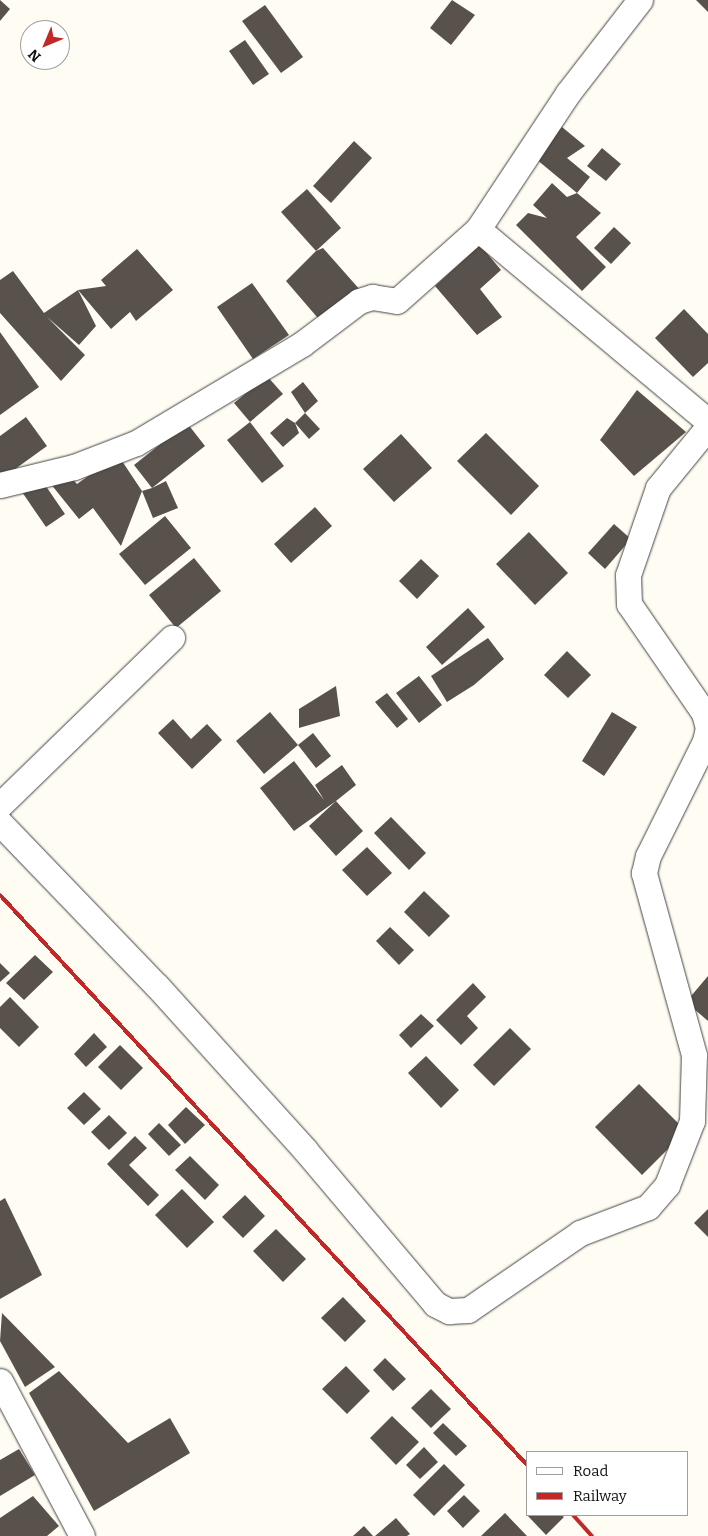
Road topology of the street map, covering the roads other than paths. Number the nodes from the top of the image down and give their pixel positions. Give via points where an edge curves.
1 (640, 0) edge
2 (478, 229) junction
3 (708, 421) edge
4 (708, 427) edge
5 (0, 485) edge
6 (172, 638) dead end
7 (0, 805) edge
8 (0, 823) edge
9 (0, 1380) edge
10 (82, 1536) edge

1 - 2 street via 568,93
2 - 3 street
2 - 5 street via 397,301 372,297 359,301 302,344 136,443 74,467
4 - 8 street via 658,488 628,575 629,604 704,713 708,728 705,741 648,856 644,873 694,1055 692,1121 667,1186 648,1207 580,1234 468,1310 449,1311 435,1304 305,1150 157,986
6 - 7 street
9 - 10 street

